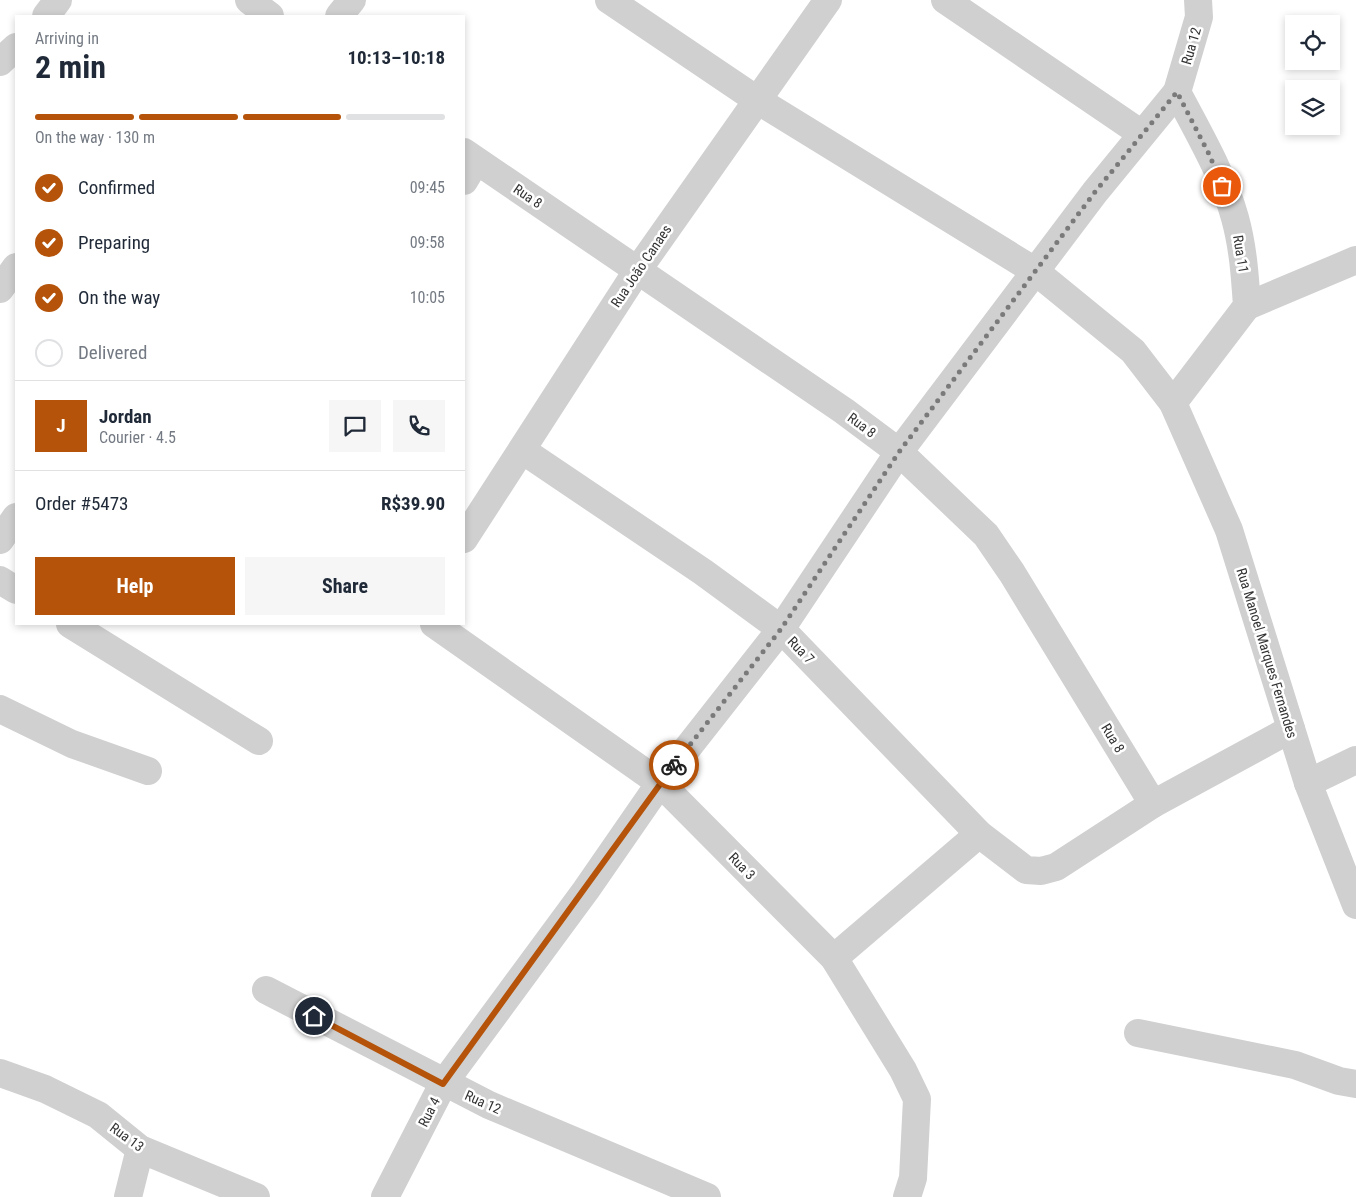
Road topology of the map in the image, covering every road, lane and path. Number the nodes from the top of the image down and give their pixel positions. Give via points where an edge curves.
1 (58, 0) edge
2 (248, 0) edge
3 (352, 0) edge
4 (609, 0) edge
5 (828, 0) edge
6 (945, 0) edge
7 (1198, 0) edge
8 (47, 15) edge
9 (269, 15) edge
10 (340, 15) edge
11 (15, 48) edge
12 (0, 62) edge
13 (1177, 92) junction
14 (757, 100) junction
15 (1142, 134) junction
16 (468, 164) edge
17 (1356, 260) edge
18 (15, 268) edge
19 (637, 271) junction
20 (1035, 271) junction
21 (0, 290) edge
22 (1247, 306) junction
23 (1173, 403) junction
24 (522, 450) junction
25 (899, 452) junction
26 (15, 518) edge
27 (465, 537) edge
28 (0, 540) edge
29 (0, 580) edge
30 (15, 589) edge
31 (72, 625) edge
32 (435, 625) edge
33 (781, 629) junction
34 (0, 709) edge
35 (1291, 729) junction
36 (259, 741) dead end
37 (1356, 760) edge
38 (148, 771) dead end
39 (660, 783) junction
40 (1308, 783) junction
41 (1153, 804) junction
42 (979, 834) junction
43 (1356, 905) edge
44 (834, 958) junction
45 (266, 990) dead end
46 (1138, 1033) dead end
47 (0, 1073) edge
48 (443, 1084) junction
49 (1356, 1084) edge
50 (140, 1148) junction
51 (128, 1197) edge
52 (256, 1197) edge
53 (385, 1197) edge
54 (707, 1197) edge
55 (907, 1197) edge

1 - 8 street
2 - 9 street
3 - 10 street
4 - 14 street, Rua Manoel Marques Fernandes
5 - 14 street, Rua João Canaes
6 - 15 street
7 - 13 street, Rua 12 via 1199,17
11 - 12 street
13 - 15 street, Rua 4
13 - 22 street, Rua 11 via 1210,156 1234,216 1244,258
14 - 19 street, Rua João Canaes
14 - 20 street, Rua Manoel Marques Fernandes
15 - 20 street, Rua 4
16 - 19 street, Rua 8
17 - 22 street
18 - 21 street
19 - 24 street, Rua João Canaes
19 - 25 street, Rua 8
20 - 23 street, Rua Manoel Marques Fernandes via 1133,351
20 - 25 street, Rua 4
22 - 23 street
23 - 35 street, Rua Manoel Marques Fernandes via 1229,530
24 - 27 street, Rua João Canaes
24 - 33 street, Rua 7 via 703,572
25 - 33 street, Rua 4
25 - 41 street, Rua 8 via 986,535
26 - 28 street
29 - 30 street
31 - 36 street
32 - 39 street, Rua 3
33 - 39 street, Rua 4
33 - 42 street, Rua 7
34 - 38 street via 72,744
35 - 40 street, Rua Manoel Marques Fernandes
35 - 41 street
37 - 40 street
39 - 44 street, Rua 3
39 - 48 street, Rua 4 via 586,890
40 - 43 street, Rua Manoel Marques Fernandes
41 - 42 street, Rua 7 via 1056,867 1041,871 1026,870
42 - 44 street
44 - 55 street, Rua 3 via 918,1099 913,1178
45 - 48 street, Rua 12
46 - 49 street via 1296,1065
47 - 50 street, Rua 13 via 45,1089 98,1115
48 - 53 street, Rua 4
48 - 54 street, Rua 12
50 - 51 street
50 - 52 street, Rua 13

